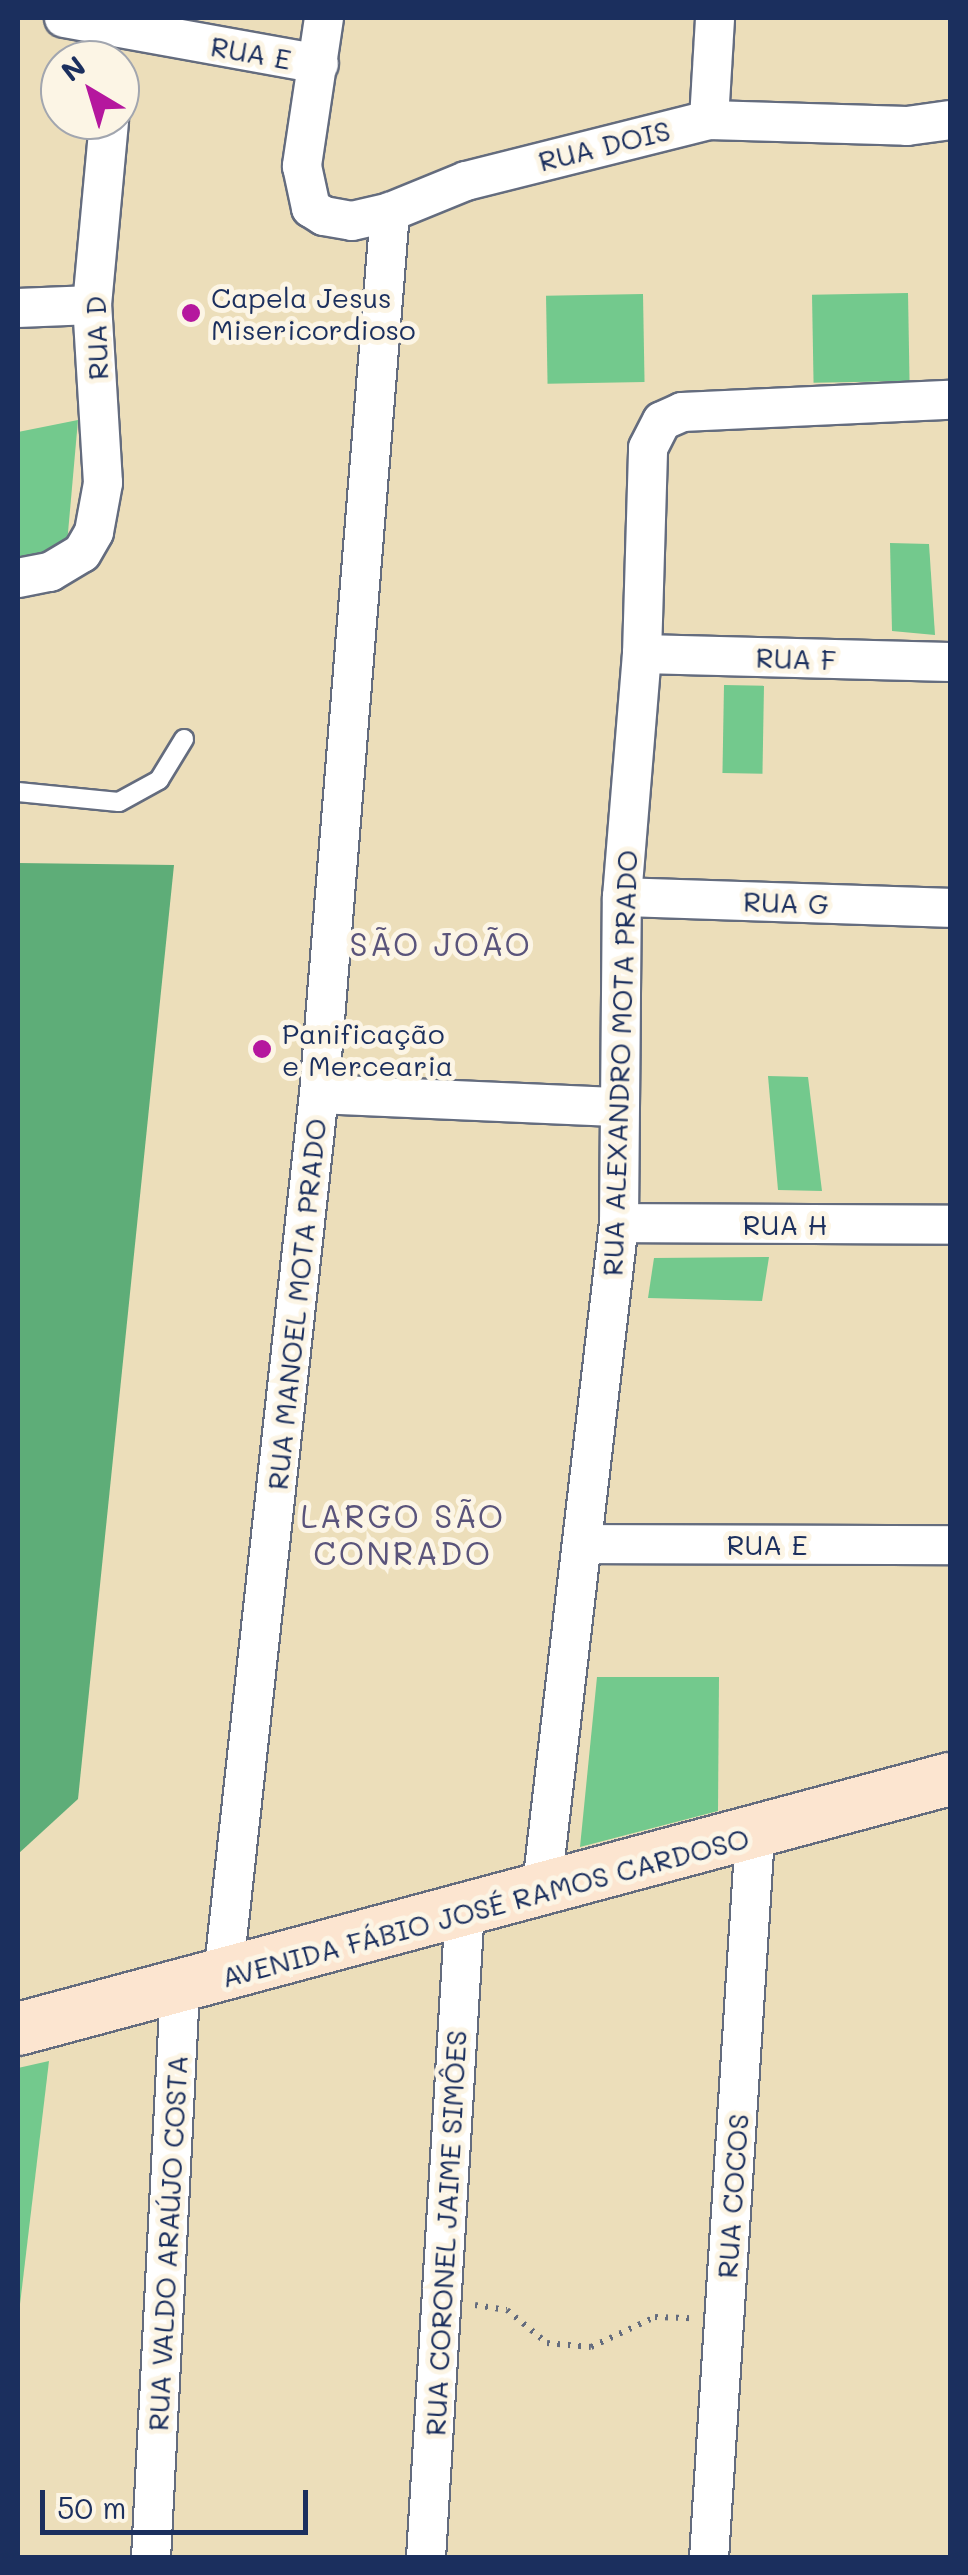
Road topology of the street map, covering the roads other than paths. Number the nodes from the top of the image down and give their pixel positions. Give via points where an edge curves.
1 (64, 18) edge
2 (324, 18) edge
3 (716, 18) edge
4 (107, 40) edge
5 (140, 46) edge
6 (319, 64) junction
7 (709, 120) junction
8 (950, 120) edge
9 (908, 126) junction
10 (950, 131) edge
11 (107, 140) edge
12 (390, 212) junction
13 (92, 306) junction
14 (18, 308) edge
15 (950, 408) edge
16 (18, 578) edge
17 (642, 654) junction
18 (950, 662) edge
19 (184, 739) dead end
20 (18, 792) edge
21 (622, 897) junction
22 (950, 908) edge
23 (319, 1094) junction
24 (619, 1107) junction
25 (618, 1223) junction
26 (950, 1225) edge
27 (584, 1544) junction
28 (950, 1545) edge
29 (950, 1779) edge
30 (755, 1834) junction
31 (542, 1886) junction
32 (465, 1908) junction
33 (202, 1983) junction
34 (18, 2030) edge
35 (152, 2558) edge
36 (426, 2558) edge
37 (709, 2558) edge

1 - 4 street, RUA E
2 - 6 street
3 - 7 street
5 - 6 street, RUA E
6 - 12 street, RUA DOIS via 302,166 311,208 352,220
7 - 9 street, RUA DOIS
7 - 12 street, RUA DOIS via 466,181
8 - 9 street, RUA DOIS
9 - 10 street, RUA DOIS
11 - 13 street, RUA D
12 - 23 street, RUA MANOEL MOTA PRADO
13 - 14 street
13 - 16 street, RUA D via 103,483 94,532 82,553 50,572
15 - 17 street, RUA ALEXANDRO MOTA PRADO via 682,412 662,421 648,448
17 - 18 street, RUA F
17 - 21 street, RUA ALEXANDRO MOTA PRADO
19 - 20 lane via 159,780 130,798
21 - 22 street, RUA G
21 - 24 street, RUA ALEXANDRO MOTA PRADO
23 - 24 street
23 - 33 street, RUA MANOEL MOTA PRADO
24 - 25 street, RUA ALEXANDRO MOTA PRADO
25 - 26 street, RUA H
25 - 27 street, RUA ALEXANDRO MOTA PRADO
27 - 28 street, RUA E
27 - 31 street, RUA ALEXANDRO MOTA PRADO
29 - 30 street, AVENIDA FÁBIO JOSÉ RAMOS CARDOSO
30 - 31 street, AVENIDA FÁBIO JOSÉ RAMOS CARDOSO
30 - 37 street, RUA COCOS
31 - 32 street, AVENIDA FÁBIO JOSÉ RAMOS CARDOSO
32 - 33 street, AVENIDA FÁBIO JOSÉ RAMOS CARDOSO
32 - 36 street, RUA CORONEL JAIME SIMÔES
33 - 34 street, AVENIDA FÁBIO JOSÉ RAMOS CARDOSO
33 - 35 street, RUA VALDO ARAÚJO COSTA

